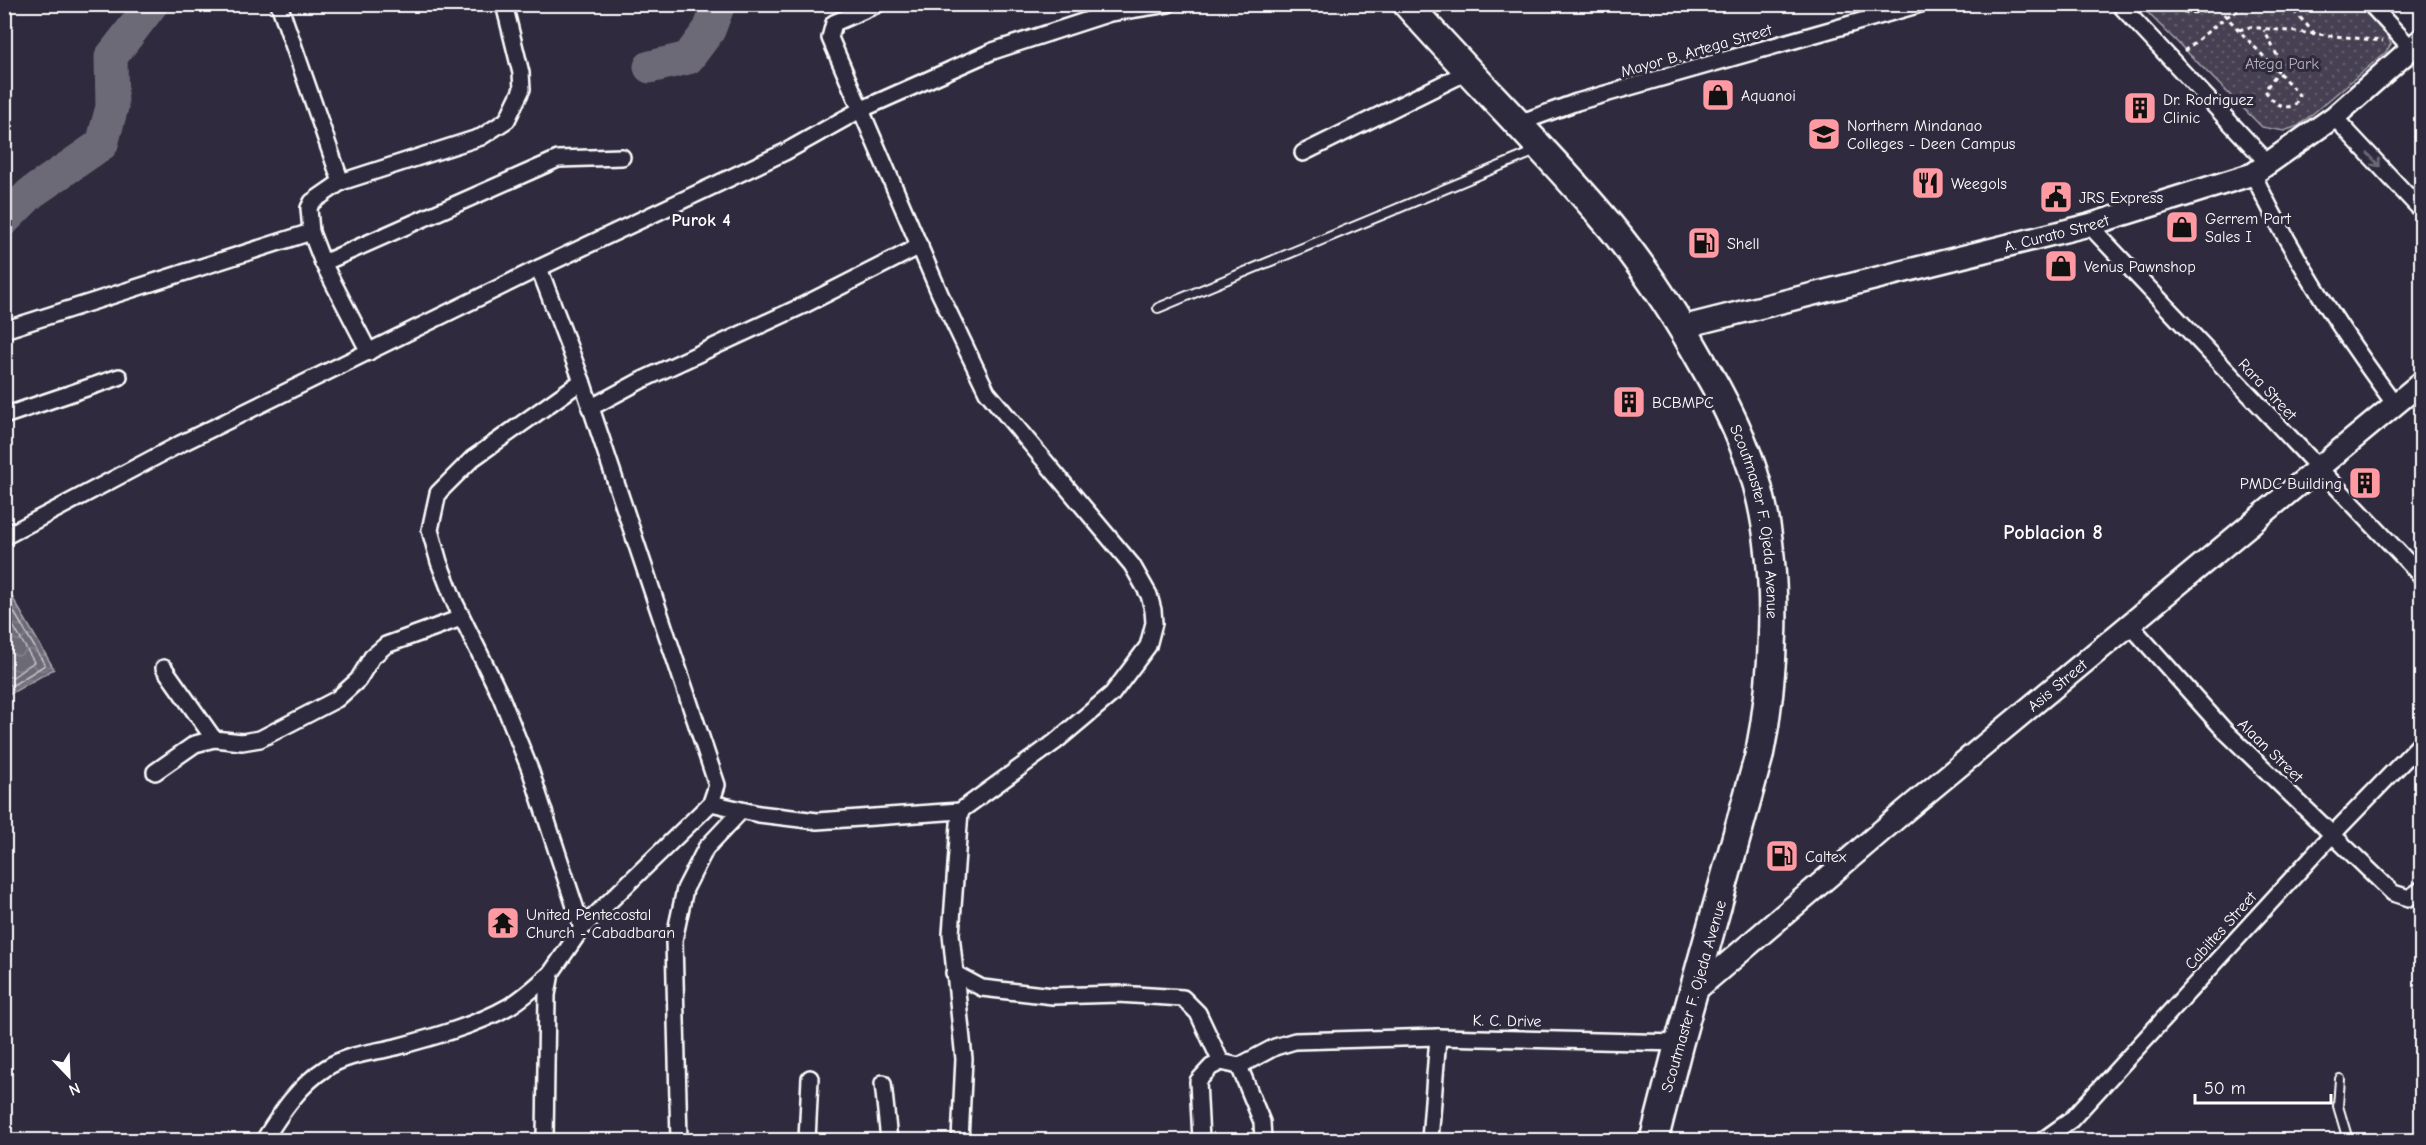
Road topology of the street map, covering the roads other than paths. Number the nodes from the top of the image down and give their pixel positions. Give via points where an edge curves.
1 (279, 4) edge
2 (504, 4) edge
3 (878, 4) edge
4 (1168, 4) edge
5 (1407, 4) edge
6 (1921, 4) edge
7 (2119, 4) edge
8 (2370, 4) edge
9 (2416, 44) edge
10 (1467, 72) junction
11 (860, 110) junction
12 (2334, 117) junction
13 (1516, 124) junction
14 (1540, 149) junction
15 (1303, 153) dead end
16 (622, 158) dead end
17 (2260, 168) junction
18 (341, 182) junction
19 (2421, 210) edge
20 (2089, 225) junction
21 (311, 232) junction
22 (920, 246) junction
23 (323, 263) junction
24 (539, 268) junction
25 (1158, 308) dead end
26 (1682, 327) junction
27 (4, 330) edge
28 (369, 352) junction
29 (119, 377) dead end
30 (582, 381) junction
31 (2421, 382) edge
32 (2394, 403) junction
33 (590, 408) junction
34 (4, 416) edge
35 (2318, 467) junction
36 (4, 537) edge
37 (2421, 577) edge
38 (461, 618) junction
39 (2131, 626) junction
40 (164, 668) dead end
41 (214, 739) junction
42 (2421, 742) edge
43 (154, 772) dead end
44 (711, 803) junction
45 (741, 811) junction
46 (960, 811) junction
47 (2332, 835) junction
48 (2421, 889) edge
49 (582, 928) junction
50 (551, 973) junction
51 (954, 973) junction
52 (1695, 991) junction
53 (1438, 1037) junction
54 (1678, 1043) junction
55 (1221, 1062) junction
56 (1239, 1066) junction
57 (810, 1078) dead end
58 (2340, 1079) dead end
59 (883, 1083) dead end
60 (264, 1140) edge
61 (545, 1140) edge
62 (679, 1140) edge
63 (807, 1140) edge
64 (889, 1140) edge
65 (960, 1140) edge
66 (1201, 1140) edge
67 (1263, 1140) edge
68 (1430, 1140) edge
69 (1654, 1140) edge
70 (2043, 1140) edge
71 (2348, 1140) edge

1 - 18 street
2 - 18 street via 522,89 507,120 481,137
3 - 11 street via 834,23 830,38
4 - 11 street via 1110,13 993,51
5 - 10 highway, Scoutmaster F. Ojeda Avenue
6 - 13 street, Mayor B. Artega Street via 1577,102
7 - 17 street
8 - 9 street
9 - 12 main road, A. Curato Street
10 - 13 highway, Scoutmaster F. Ojeda Avenue
10 - 15 street
11 - 22 street
11 - 24 street via 785,152
12 - 17 main road, A. Curato Street
12 -> 19 street
13 - 14 highway, Scoutmaster F. Ojeda Avenue
14 - 25 lane
14 - 26 highway, Scoutmaster F. Ojeda Avenue via 1595,208
16 - 23 street via 558,159
17 - 20 main road, A. Curato Street
17 - 32 street via 2277,224 2350,344
18 - 21 street via 312,202
20 - 26 main road, A. Curato Street
20 - 35 street, Rara Street
21 - 23 street
21 - 27 street
22 - 33 street
22 - 46 street via 987,392 1132,565 1149,595 1154,623 1148,646 1112,694 1055,742
23 - 28 street
24 - 28 street
24 - 30 street
26 - 52 highway, Scoutmaster F. Ojeda Avenue via 1732,416 1761,498 1772,558 1769,709 1760,756
28 - 36 street via 180,444
29 - 34 street
30 - 33 street
30 - 38 street via 472,459 438,493 430,530
31 - 32 main road, Asis Street
32 - 35 main road, Asis Street
33 - 44 street via 717,785
35 - 37 street, Rara Street
35 - 39 main road, Asis Street
38 - 41 street via 386,645 338,699 255,742
38 - 49 street via 501,697 531,772
39 - 47 street, Alaan Street via 2225,731
39 - 52 main road, Asis Street
40 - 41 street
41 - 43 street via 195,744
42 - 47 street, Cabiltes Street
44 - 45 street
44 - 49 street
45 - 46 street via 817,821
45 - 62 street via 706,848 685,889 674,940
46 - 51 street via 951,934
47 - 48 street, Alaan Street via 2393,893 2409,898
47 - 70 street, Cabiltes Street via 2071,1120
49 - 50 street
50 - 60 street via 526,995 487,1016 394,1048 344,1057 325,1068 306,1083
50 - 61 street via 547,995
51 - 55 street via 982,988 1006,991 1053,996 1183,998 1198,1013
51 - 65 street via 964,1059
52 - 54 highway, Scoutmaster F. Ojeda Avenue
53 - 54 street, K. C. Drive
53 - 56 street, K. C. Drive via 1295,1041
53 - 68 street
54 - 69 highway, Scoutmaster F. Ojeda Avenue
55 - 56 street
55 - 66 street via 1198,1081
56 - 67 street via 1262,1122
57 - 63 street
58 - 71 lane via 2338,1106
59 - 64 street

